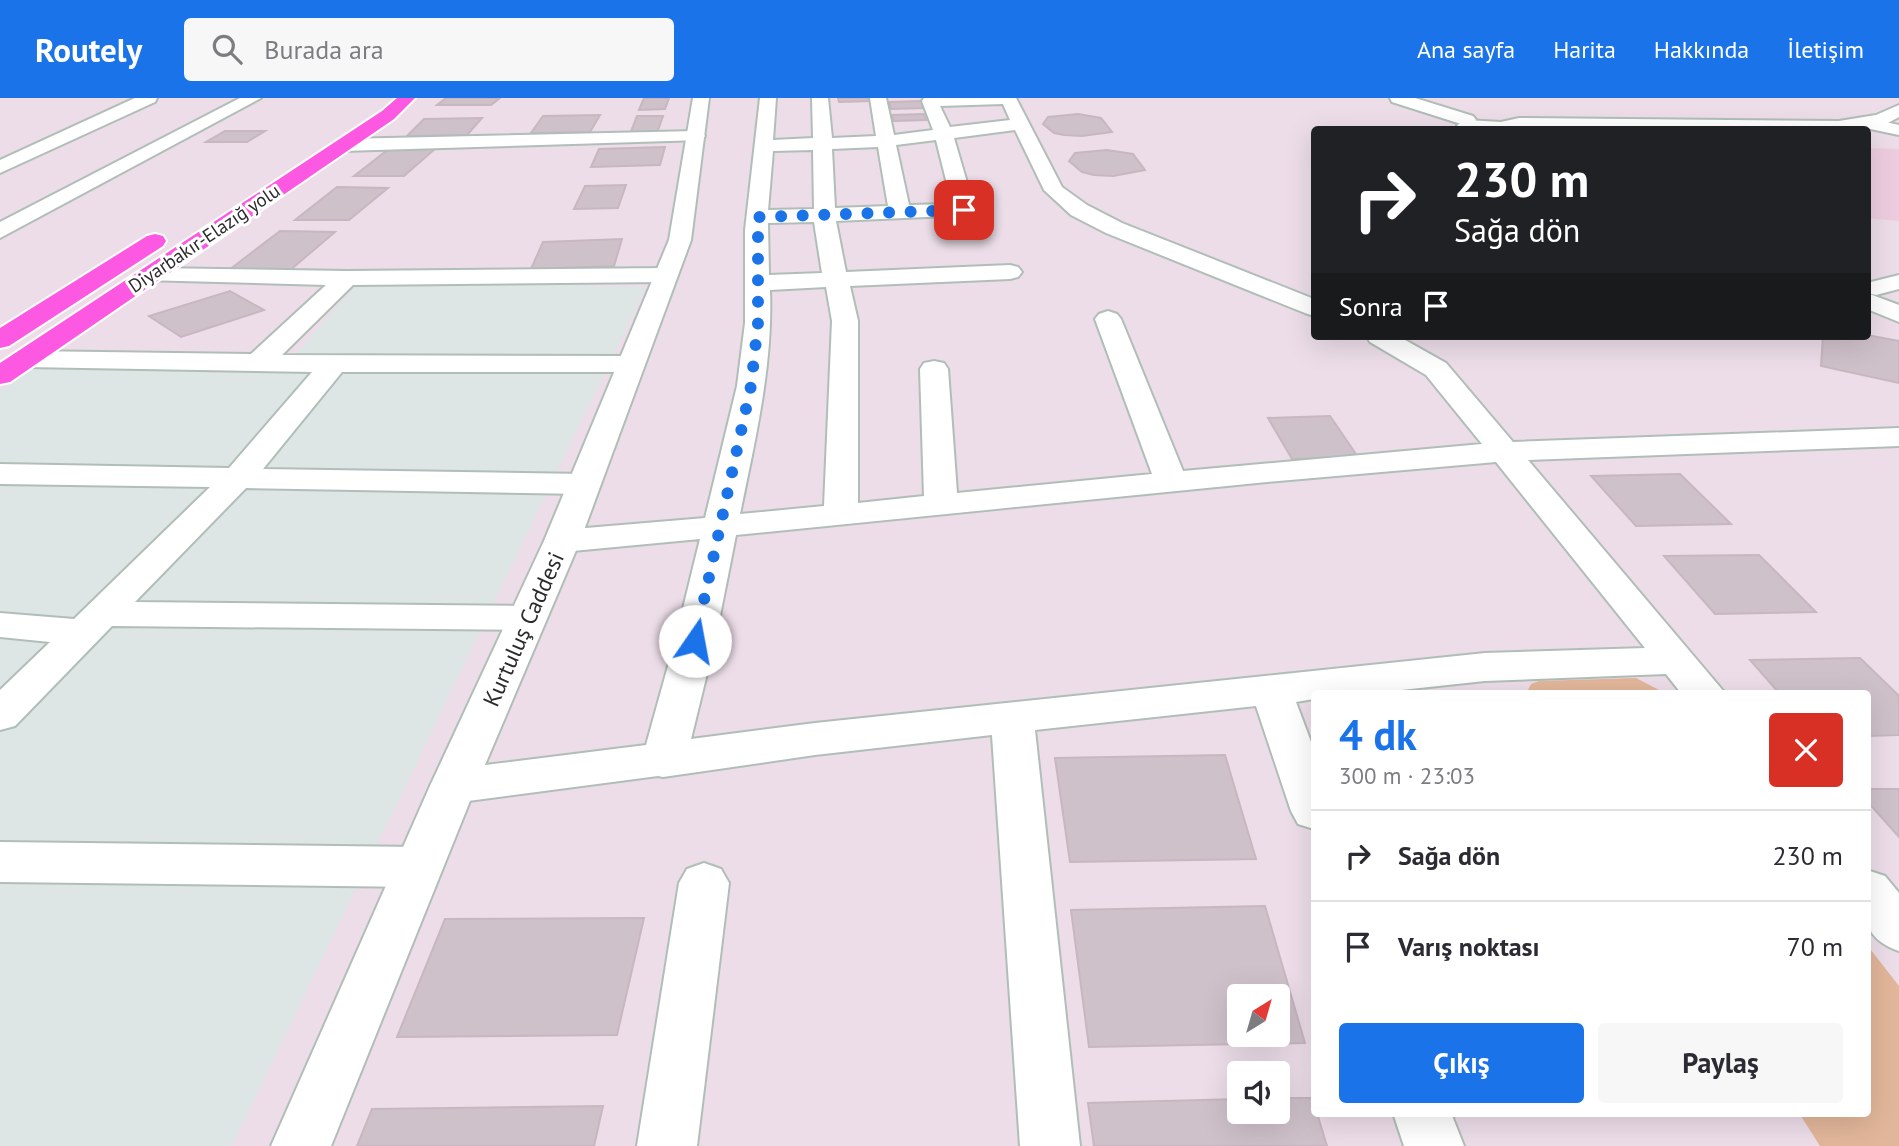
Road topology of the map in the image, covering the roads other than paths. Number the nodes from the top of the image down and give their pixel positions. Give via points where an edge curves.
1 (149, 98) edge
2 (253, 98) edge
3 (407, 98) edge
4 (701, 98) edge
5 (768, 98) edge
6 (820, 98) edge
7 (878, 98) edge
8 (1398, 98) edge
9 (1008, 99) edge
10 (363, 106) dead end
11 (1899, 110) edge
12 (1019, 124) junction
13 (1483, 126) edge
14 (1811, 126) edge
15 (1871, 126) edge
16 (1871, 128) edge
17 (1899, 131) edge
18 (944, 135) junction
19 (696, 136) junction
20 (887, 141) junction
21 (306, 145) dead end
22 (343, 145) junction
23 (823, 145) junction
24 (764, 146) junction
25 (0, 167) edge
26 (900, 214) junction
27 (825, 215) junction
28 (758, 217) junction
29 (176, 227) dead end
30 (0, 231) edge
31 (1010, 272) dead end
32 (149, 275) junction
33 (666, 275) junction
34 (347, 278) junction
35 (835, 278) junction
36 (757, 283) junction
37 (1882, 290) edge
38 (1311, 307) edge
39 (1899, 314) edge
40 (1108, 319) dead end
41 (0, 340) edge
42 (1387, 340) edge
43 (26, 359) junction
44 (258, 363) junction
45 (334, 364) junction
46 (631, 364) junction
47 (934, 369) dead end
48 (0, 376) edge
49 (1899, 437) edge
50 (1505, 452) junction
51 (0, 474) edge
52 (238, 478) junction
53 (1171, 481) junction
54 (584, 484) junction
55 (940, 504) junction
56 (841, 514) junction
57 (718, 527) junction
58 (562, 541) junction
59 (528, 618) junction
60 (92, 623) junction
61 (0, 625) edge
62 (1676, 660) junction
63 (1271, 690) junction
64 (1701, 690) edge
65 (0, 715) edge
66 (1012, 718) junction
67 (663, 761) junction
68 (453, 786) junction
69 (1311, 803) edge
70 (0, 862) edge
71 (419, 867) junction
72 (704, 883) dead end
73 (1871, 896) edge
74 (1899, 929) edge
75 (1423, 1117) edge
76 (301, 1146) edge
77 (667, 1146) edge
78 (1050, 1146) edge
79 (1434, 1146) edge

1 - 25 street
2 - 30 street
3 - 22 highway, Diyarbakır-Elazığ yolu
4 - 19 street, Kurtuluş Caddesi
5 - 24 street
6 - 23 street
7 - 20 street
8 - 13 street
9 - 12 street
9 - 18 street via 930,101
10 - 21 highway
11 - 15 street
12 - 18 street
12 - 38 street via 1054,190 1079,210
13 - 14 street
16 - 17 street
18 - 20 street
18 - 26 street via 964,210
19 - 22 street
19 - 33 street, Kurtuluş Caddesi via 680,240
20 - 23 street
20 - 26 street
22 - 32 highway, Diyarbakır-Elazığ yolu
23 - 24 street
23 - 27 street
24 - 28 street
26 - 27 street
27 - 28 street
27 - 35 street
28 - 36 street
29 - 41 highway, Diyarbakır-Elazığ yolu
31 - 35 street
32 - 34 street
32 - 43 highway, Diyarbakır-Elazığ yolu
33 - 34 street
33 - 46 street, Kurtuluş Caddesi
34 - 44 street
35 - 36 street
35 - 56 street via 846,344
36 - 57 street via 751,386
37 - 39 street
40 - 53 street
42 - 50 street via 1436,369
43 - 44 street
43 - 48 highway, Diyarbakır-Elazığ yolu
44 - 45 street
45 - 46 street
45 - 52 street
46 - 54 street, Kurtuluş Caddesi
47 - 55 street
49 - 50 street
50 - 53 street
50 - 62 street
51 - 52 street
52 - 54 street
52 - 60 street
53 - 55 street
54 - 58 street, Kurtuluş Caddesi
55 - 56 street
56 - 57 street
57 - 58 street
57 - 67 street via 695,641
58 - 59 street, Kurtuluş Caddesi
59 - 60 street
59 - 68 street, Kurtuluş Caddesi
60 - 61 street
60 - 65 street
62 - 63 street via 1485,667
62 - 64 street
63 - 66 street
63 - 69 street
66 - 67 street
66 - 78 street
67 - 68 street
68 - 71 street, Kurtuluş Caddesi
70 - 71 street
71 - 76 street, Kurtuluş Caddesi
72 - 77 street
73 - 74 street
75 - 79 street

